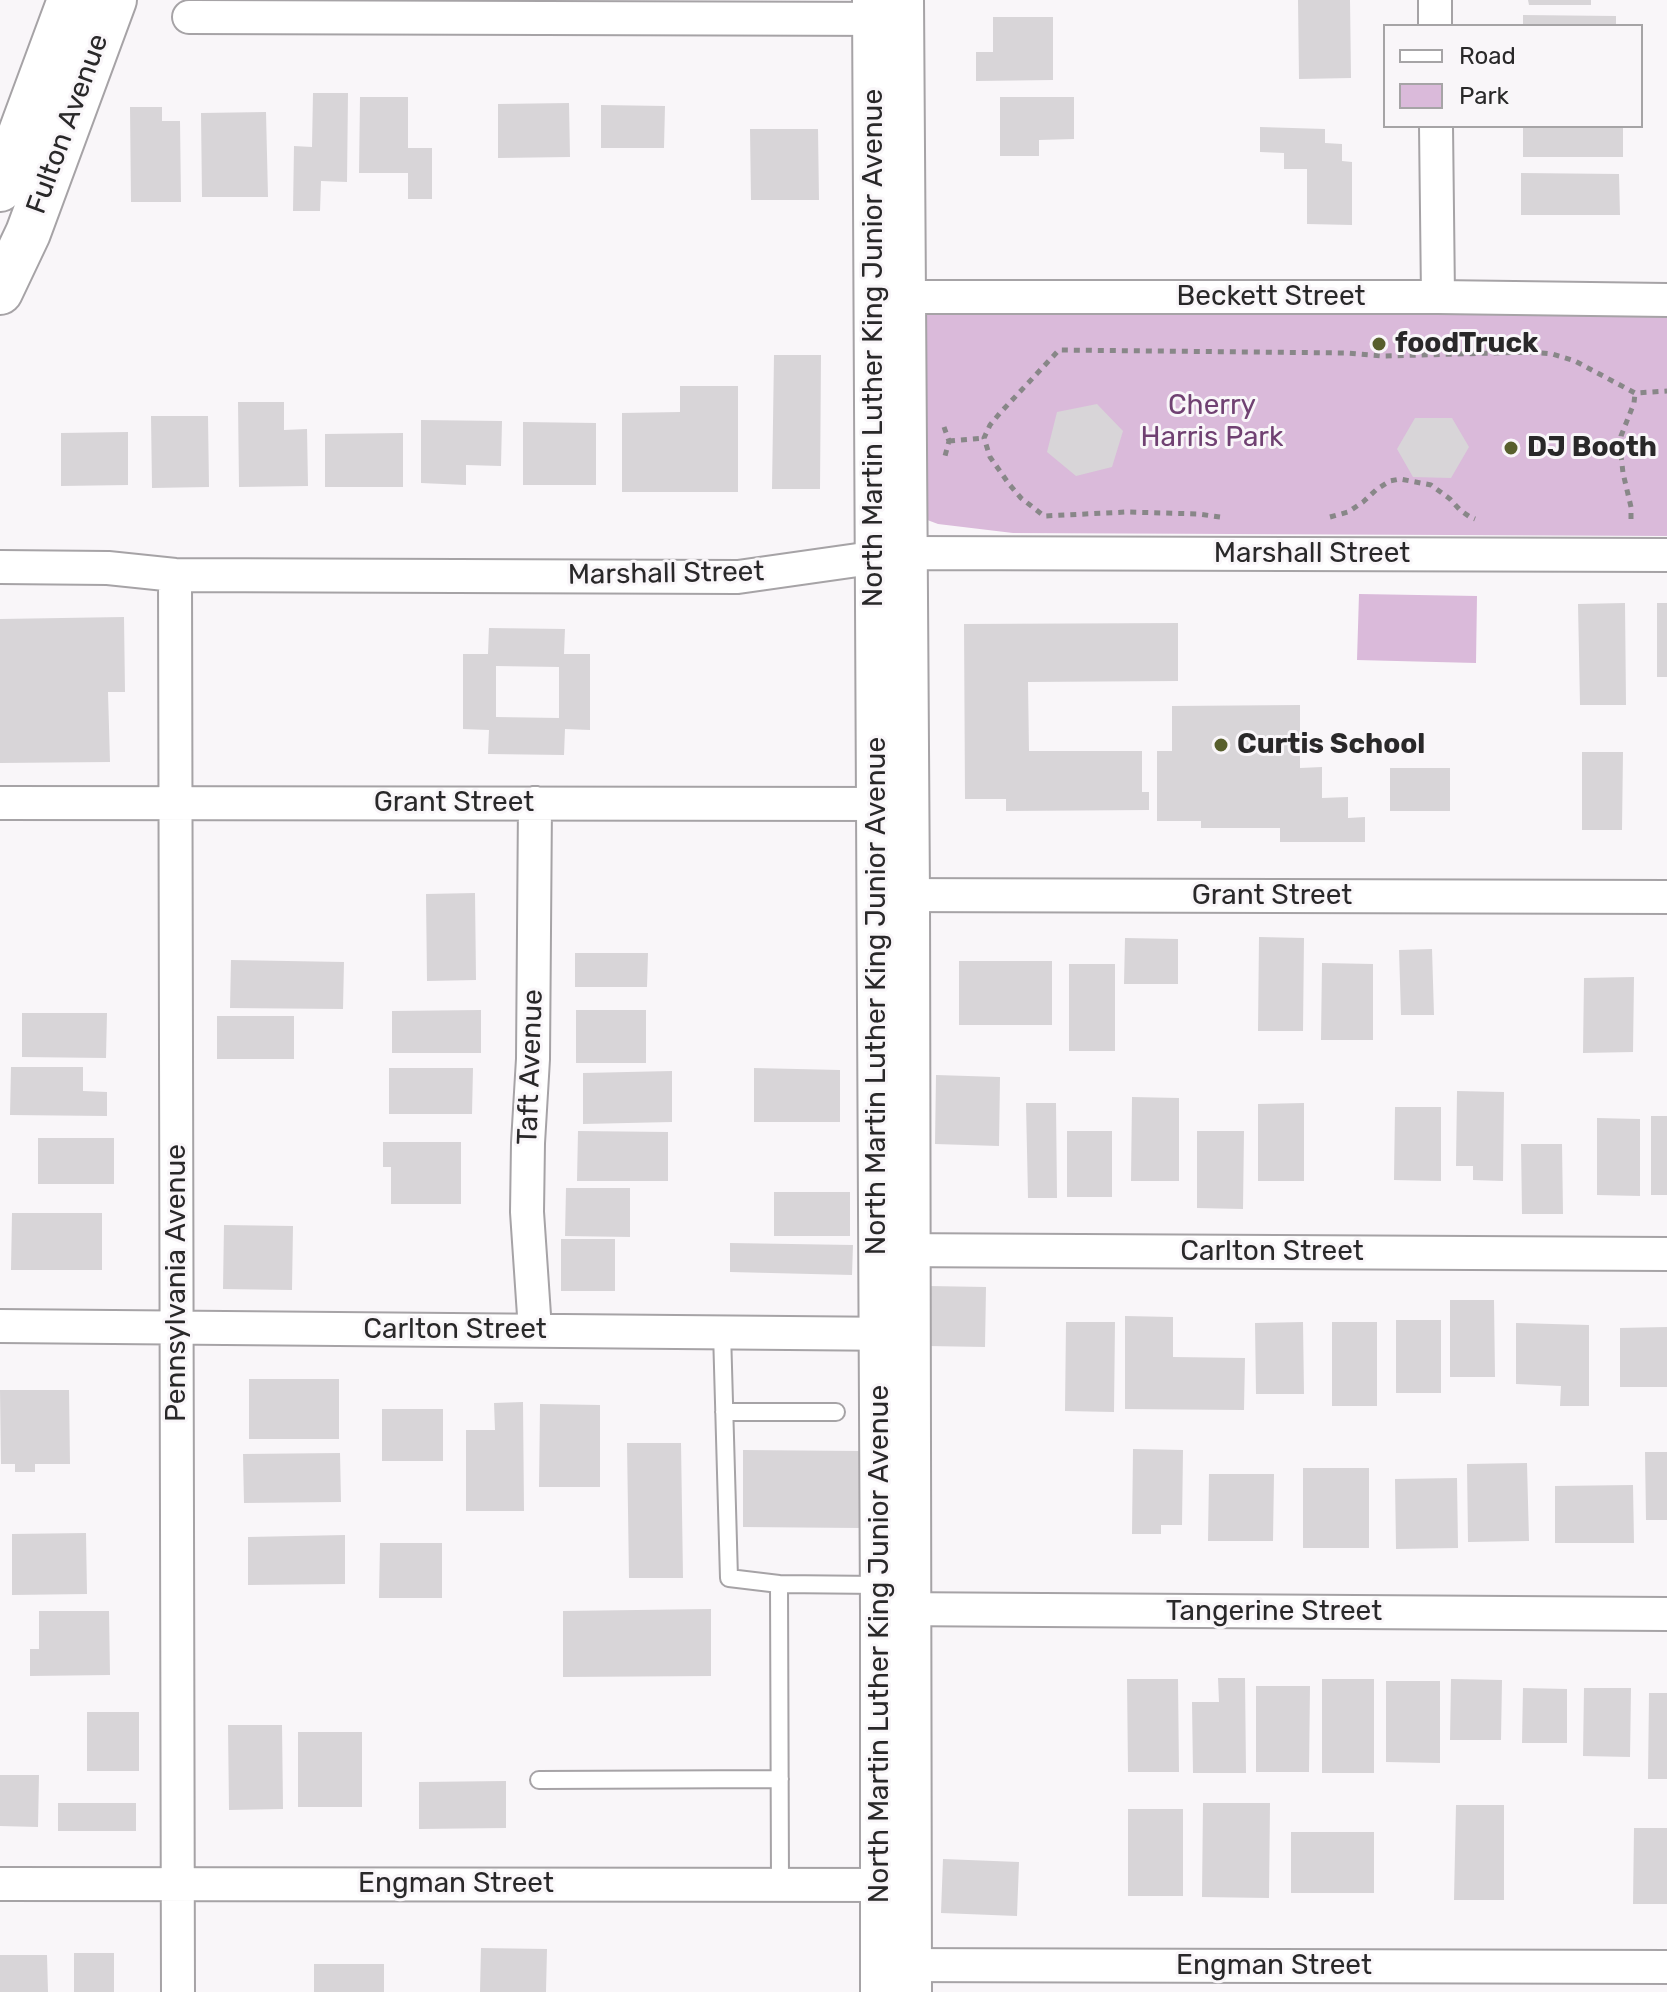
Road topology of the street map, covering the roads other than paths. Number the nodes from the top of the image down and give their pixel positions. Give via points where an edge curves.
1 (70, 0) edge
2 (114, 0) edge
3 (1435, 0) edge
4 (888, 9) edge
5 (189, 17) dead end
6 (1435, 24) edge
7 (1436, 128) edge
8 (0, 189) edge
9 (0, 292) edge
10 (890, 297) junction
11 (1438, 297) junction
12 (1667, 300) edge
13 (891, 555) junction
14 (1667, 555) edge
15 (0, 567) edge
16 (175, 575) junction
17 (0, 803) edge
18 (175, 803) junction
19 (535, 803) junction
20 (892, 804) junction
21 (893, 895) junction
22 (1667, 897) edge
23 (894, 1250) junction
24 (1667, 1254) edge
25 (0, 1326) edge
26 (178, 1328) junction
27 (535, 1330) junction
28 (722, 1332) junction
29 (895, 1334) junction
30 (724, 1412) junction
31 (836, 1412) dead end
32 (779, 1584) junction
33 (891, 1601) junction
34 (1667, 1614) edge
35 (780, 1779) junction
36 (539, 1780) dead end
37 (0, 1884) edge
38 (177, 1884) junction
39 (780, 1885) junction
40 (895, 1885) junction
41 (1667, 1967) edge
42 (896, 1978) edge
43 (178, 1992) edge

1 - 8 main road, Fulton Avenue
2 - 9 main road, Fulton Avenue
3 - 6 street
4 - 5 street
4 - 10 street, North Martin Luther King Junior Avenue
7 - 11 street
10 - 11 street, Beckett Street
10 - 13 street, North Martin Luther King Junior Avenue
11 - 12 street, Beckett Street
13 - 14 street, Marshall Street
13 - 16 street, Marshall Street via 738,577
13 - 20 street, North Martin Luther King Junior Avenue
15 - 16 street, Marshall Street
16 - 18 street, Pennsylvania Avenue
17 - 18 street, Grant Street
18 - 19 street, Grant Street
18 - 26 street, Pennsylvania Avenue
19 - 20 street, Grant Street
19 - 27 street, Taft Avenue via 527,1212
20 - 21 street, North Martin Luther King Junior Avenue
21 - 22 street, Grant Street
21 - 23 street, North Martin Luther King Junior Avenue
23 - 24 street, Carlton Street
23 - 29 street, North Martin Luther King Junior Avenue
25 - 26 street, Carlton Street
26 - 27 street, Carlton Street
26 - 38 street, Pennsylvania Avenue
27 - 28 street, Carlton Street
28 - 29 street, Carlton Street
28 - 30 lane
29 - 33 street, North Martin Luther King Junior Avenue
30 - 31 lane
30 - 32 lane via 729,1578
32 - 33 lane
32 - 35 lane
33 - 34 street, Tangerine Street
33 - 40 street, North Martin Luther King Junior Avenue
35 - 36 lane
35 - 39 lane
37 - 38 street, Engman Street
38 - 39 street, Engman Street
38 - 43 street, Pennsylvania Avenue
39 - 40 street, Engman Street
40 - 42 street, North Martin Luther King Junior Avenue
41 - 42 street, Engman Street

